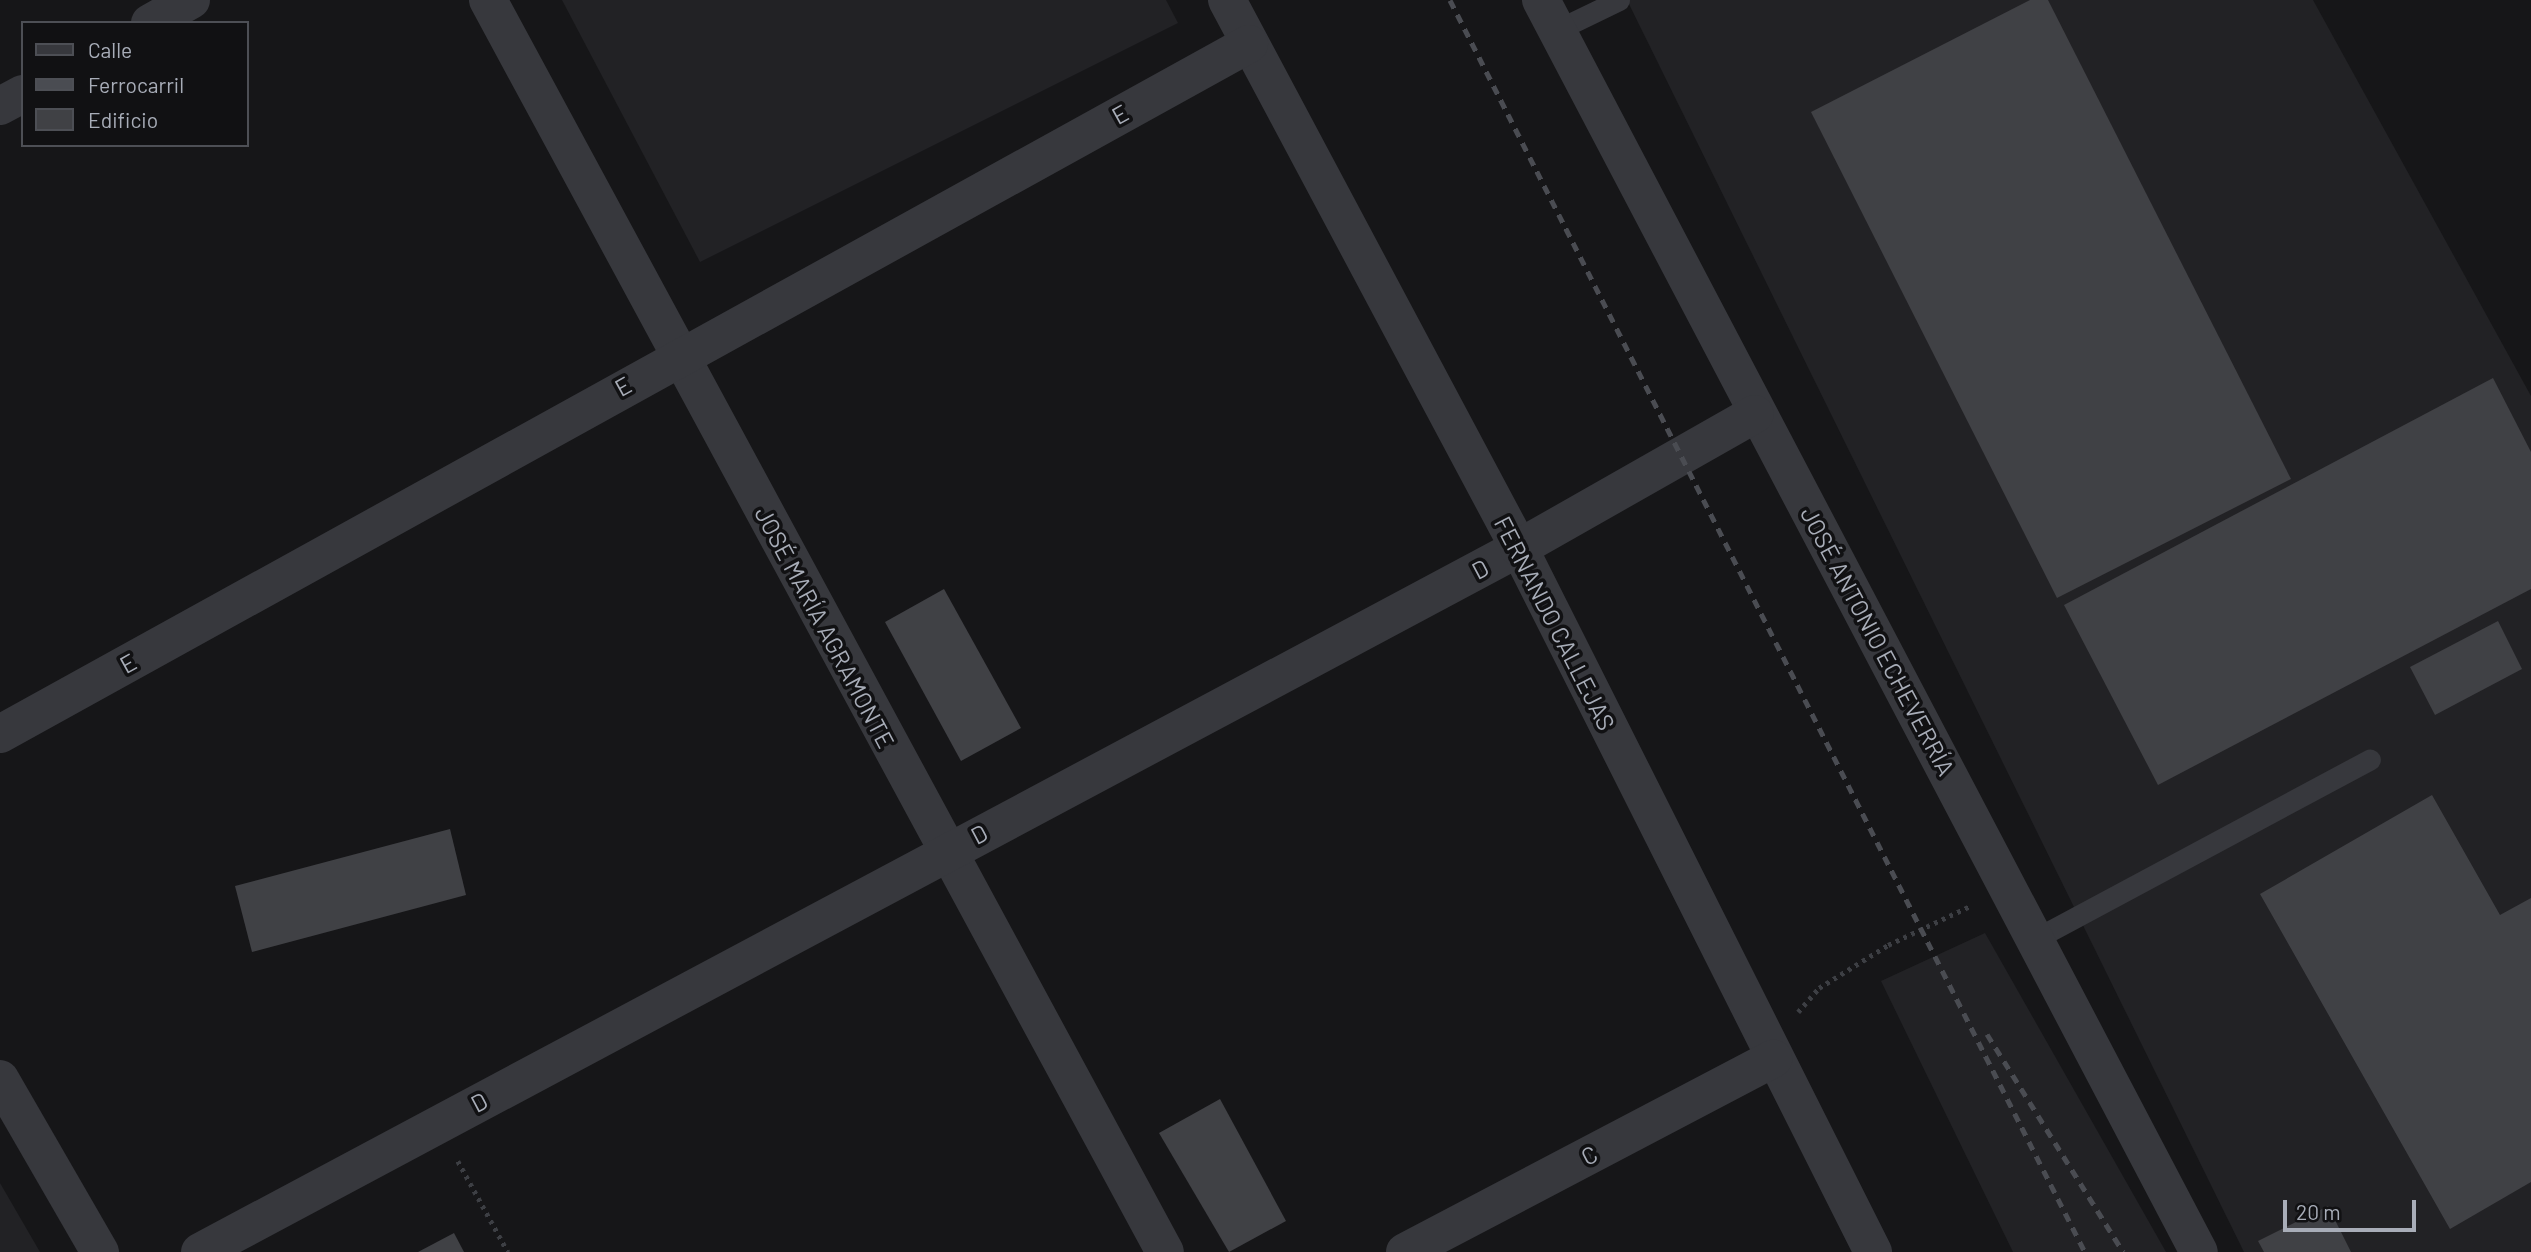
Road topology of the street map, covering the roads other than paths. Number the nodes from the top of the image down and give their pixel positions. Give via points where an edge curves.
1 (191, 0) edge
2 (488, 0) edge
3 (1227, 0) edge
4 (1619, 0) edge
5 (1548, 15) edge
6 (154, 21) edge
7 (1249, 44) junction
8 (21, 95) edge
9 (0, 106) edge
10 (678, 355) junction
11 (1755, 414) junction
12 (1519, 548) junction
13 (0, 734) edge
14 (2370, 760) dead end
15 (946, 852) junction
16 (2035, 939) junction
17 (1773, 1059) junction
18 (0, 1079) edge
19 (100, 1252) edge
20 (200, 1252) edge
21 (1165, 1252) edge
22 (1405, 1252) edge
23 (1873, 1252) edge
24 (2199, 1252) edge

1 - 6 street
2 - 10 street, JOSÉ MARÍA AGRAMONTE
3 - 7 street, FERNANDO CALLEJAS
4 - 5 lane
5 - 11 street, JOSÉ ANTONIO ECHEVERRÍA
7 - 10 street, E
7 - 12 street, FERNANDO CALLEJAS
8 - 9 street
10 - 13 street, E
10 - 15 street, JOSÉ MARÍA AGRAMONTE
11 - 12 street, D
11 - 16 street, JOSÉ ANTONIO ECHEVERRÍA
12 - 15 street, D
12 - 17 street, FERNANDO CALLEJAS
14 - 16 lane
15 - 20 street, D
15 - 21 street, JOSÉ MARÍA AGRAMONTE
16 - 24 street, JOSÉ ANTONIO ECHEVERRÍA
17 - 22 street, C
17 - 23 street, FERNANDO CALLEJAS
18 - 19 street

